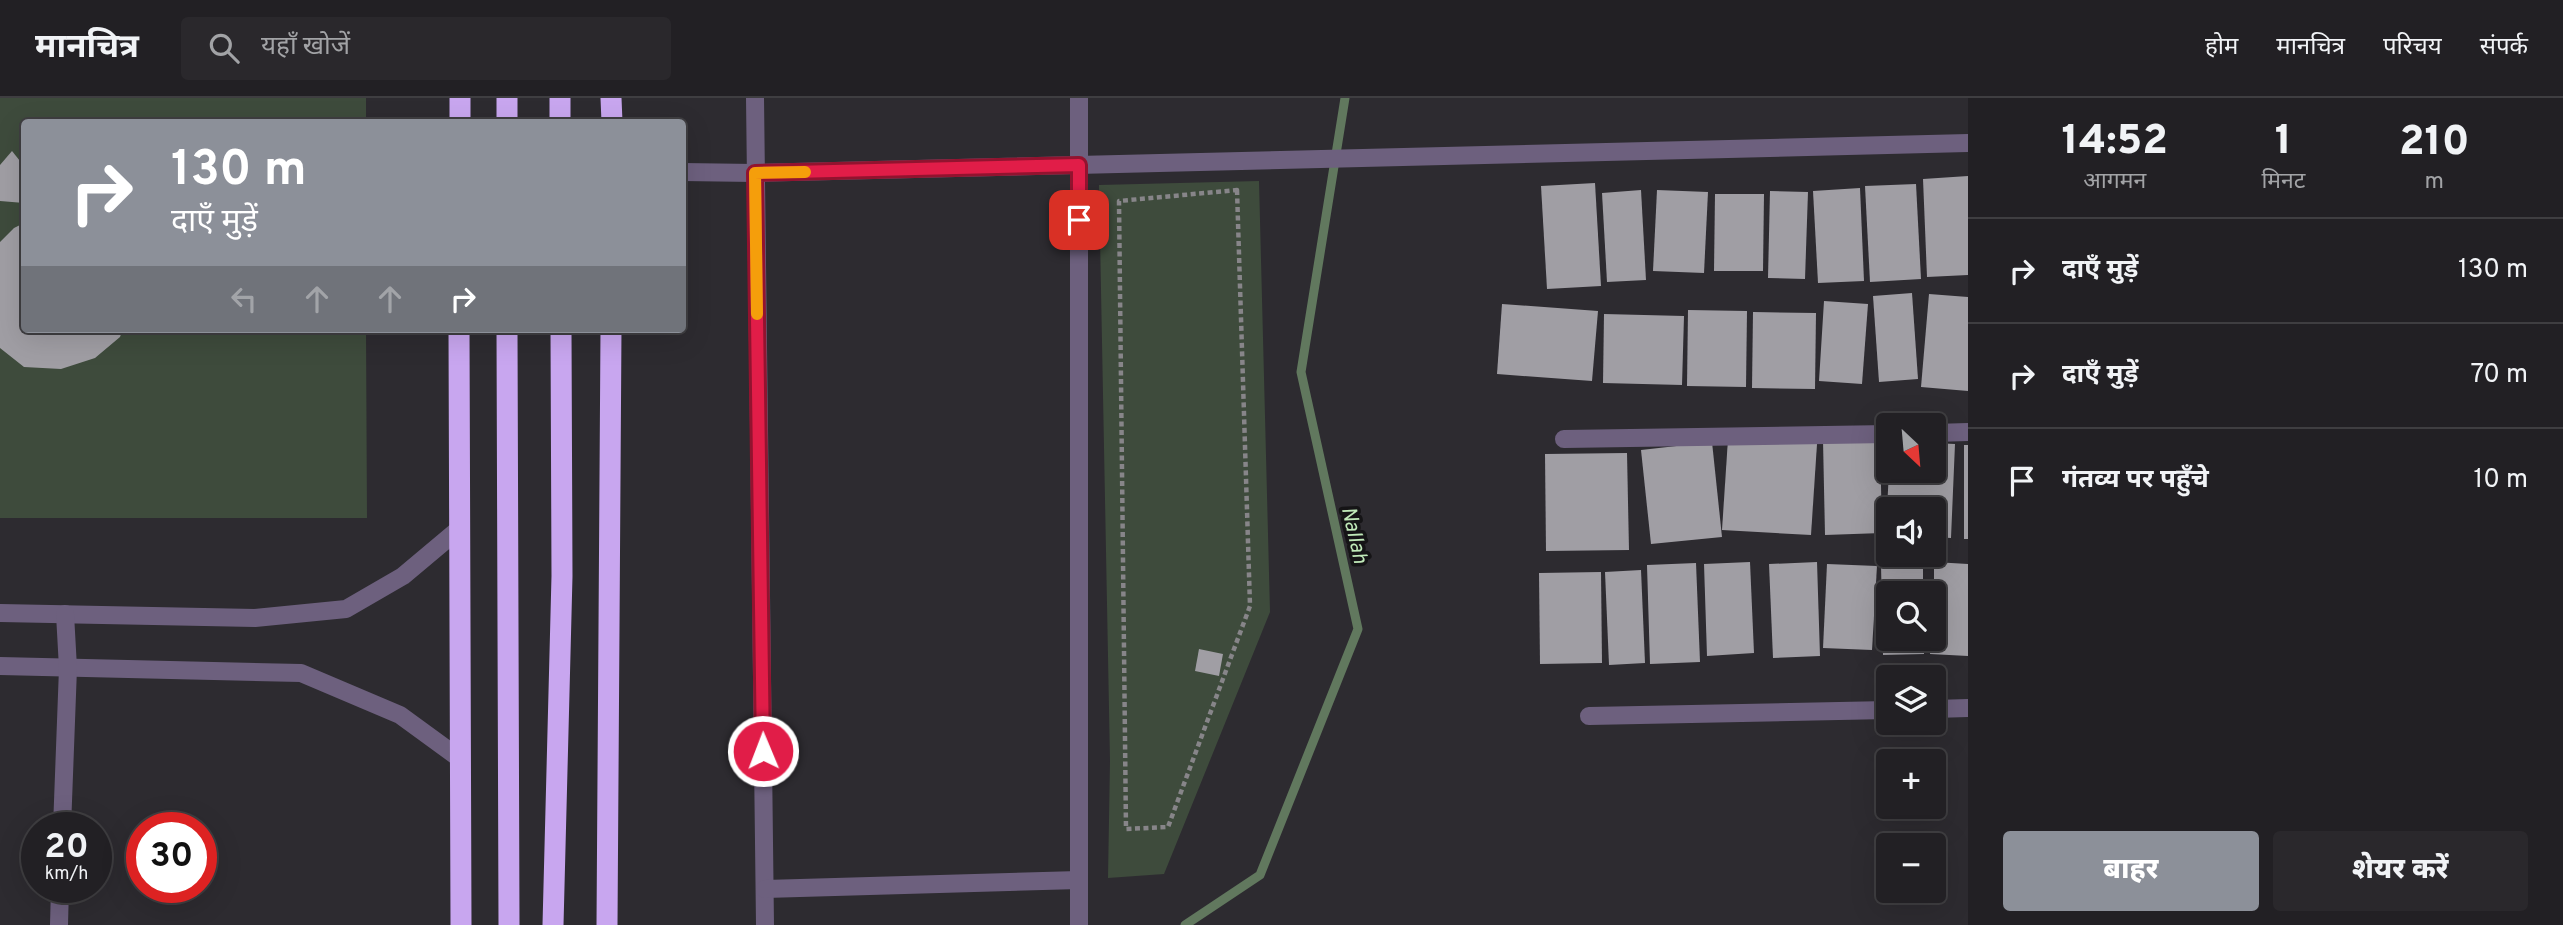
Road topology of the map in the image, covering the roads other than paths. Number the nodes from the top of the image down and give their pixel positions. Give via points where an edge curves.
1 (460, 98) edge
2 (507, 98) edge
3 (560, 98) edge
4 (611, 98) edge
5 (755, 98) edge
6 (1079, 98) edge
7 (460, 119) edge
8 (507, 119) edge
9 (560, 119) edge
10 (612, 119) edge
11 (1968, 143) edge
12 (1079, 165) junction
13 (686, 172) edge
14 (755, 173) junction
15 (459, 333) edge
16 (508, 333) edge
17 (561, 333) edge
18 (611, 333) edge
19 (1968, 432) edge
20 (1946, 433) edge
21 (1876, 434) edge
22 (1564, 439) dead end
23 (459, 529) junction
24 (0, 613) edge
25 (65, 614) junction
26 (0, 666) edge
27 (68, 668) junction
28 (1968, 708) edge
29 (1946, 709) edge
30 (1876, 710) edge
31 (1589, 716) dead end
32 (459, 758) junction
33 (63, 812) edge
34 (1079, 880) junction
35 (765, 889) junction
36 (60, 903) edge
37 (59, 925) edge
38 (461, 925) edge
39 (509, 925) edge
40 (553, 925) edge
41 (607, 925) edge
42 (765, 925) edge
43 (1079, 925) edge

1 - 7 highway
2 - 8 highway
3 - 9 highway
4 - 10 highway
5 - 14 street
6 - 12 street
11 - 12 street
12 - 14 street
12 - 34 street
13 - 14 street
14 - 35 street
15 - 23 highway
16 - 39 highway
17 - 40 highway via 562,576
18 - 41 highway
19 - 20 street
21 - 22 street
23 - 25 street via 403,576 346,609 255,618
23 - 32 highway
24 - 25 street
25 - 27 street
26 - 27 street
27 - 32 street via 302,673 400,715
27 - 33 street
28 - 29 street
30 - 31 street
32 - 38 highway
34 - 35 street
34 - 43 street
35 - 42 street
36 - 37 street

